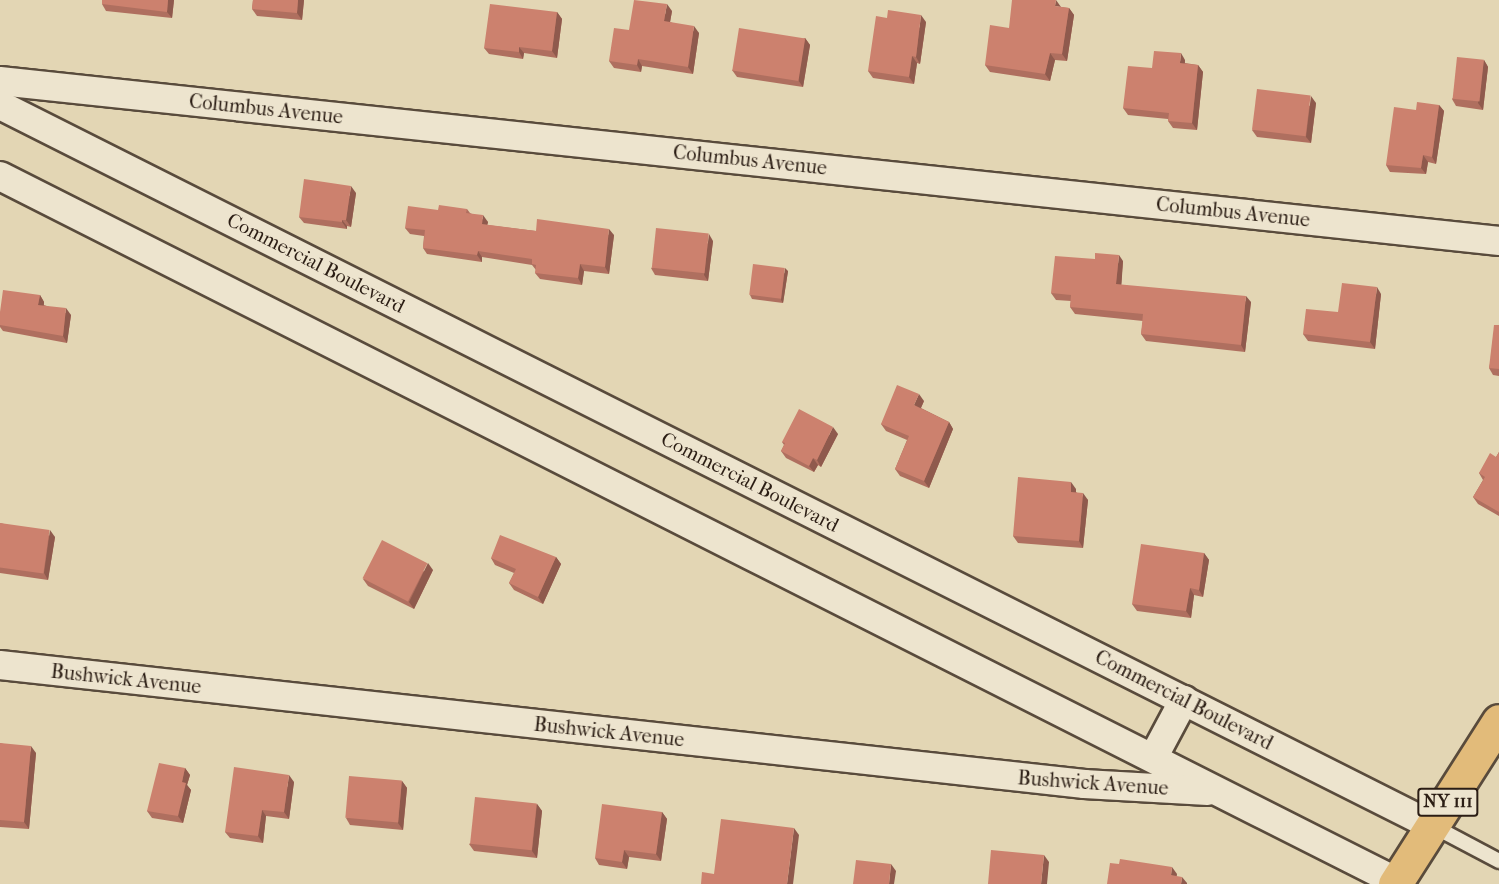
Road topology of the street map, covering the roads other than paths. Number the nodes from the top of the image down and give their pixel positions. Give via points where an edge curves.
1 (0, 81) edge
2 (0, 105) edge
3 (0, 176) edge
4 (1499, 241) edge
5 (0, 665) edge
6 (1184, 700) junction
7 (1499, 721) edge
8 (1154, 758) junction
9 (1220, 791) junction
10 (1433, 826) junction
11 (1499, 861) edge
12 (1396, 883) edge

1 - 4 street, Columbus Avenue
2 - 6 street, Commercial Boulevard
3 - 8 street
5 - 9 street, Bushwick Avenue via 1072,783
6 - 8 street
6 - 10 street, Commercial Boulevard
7 - 10 main road, NY 111
8 - 9 street
9 - 12 street
10 - 11 lane, Commercial Boulevard
10 - 12 main road, NY 111

